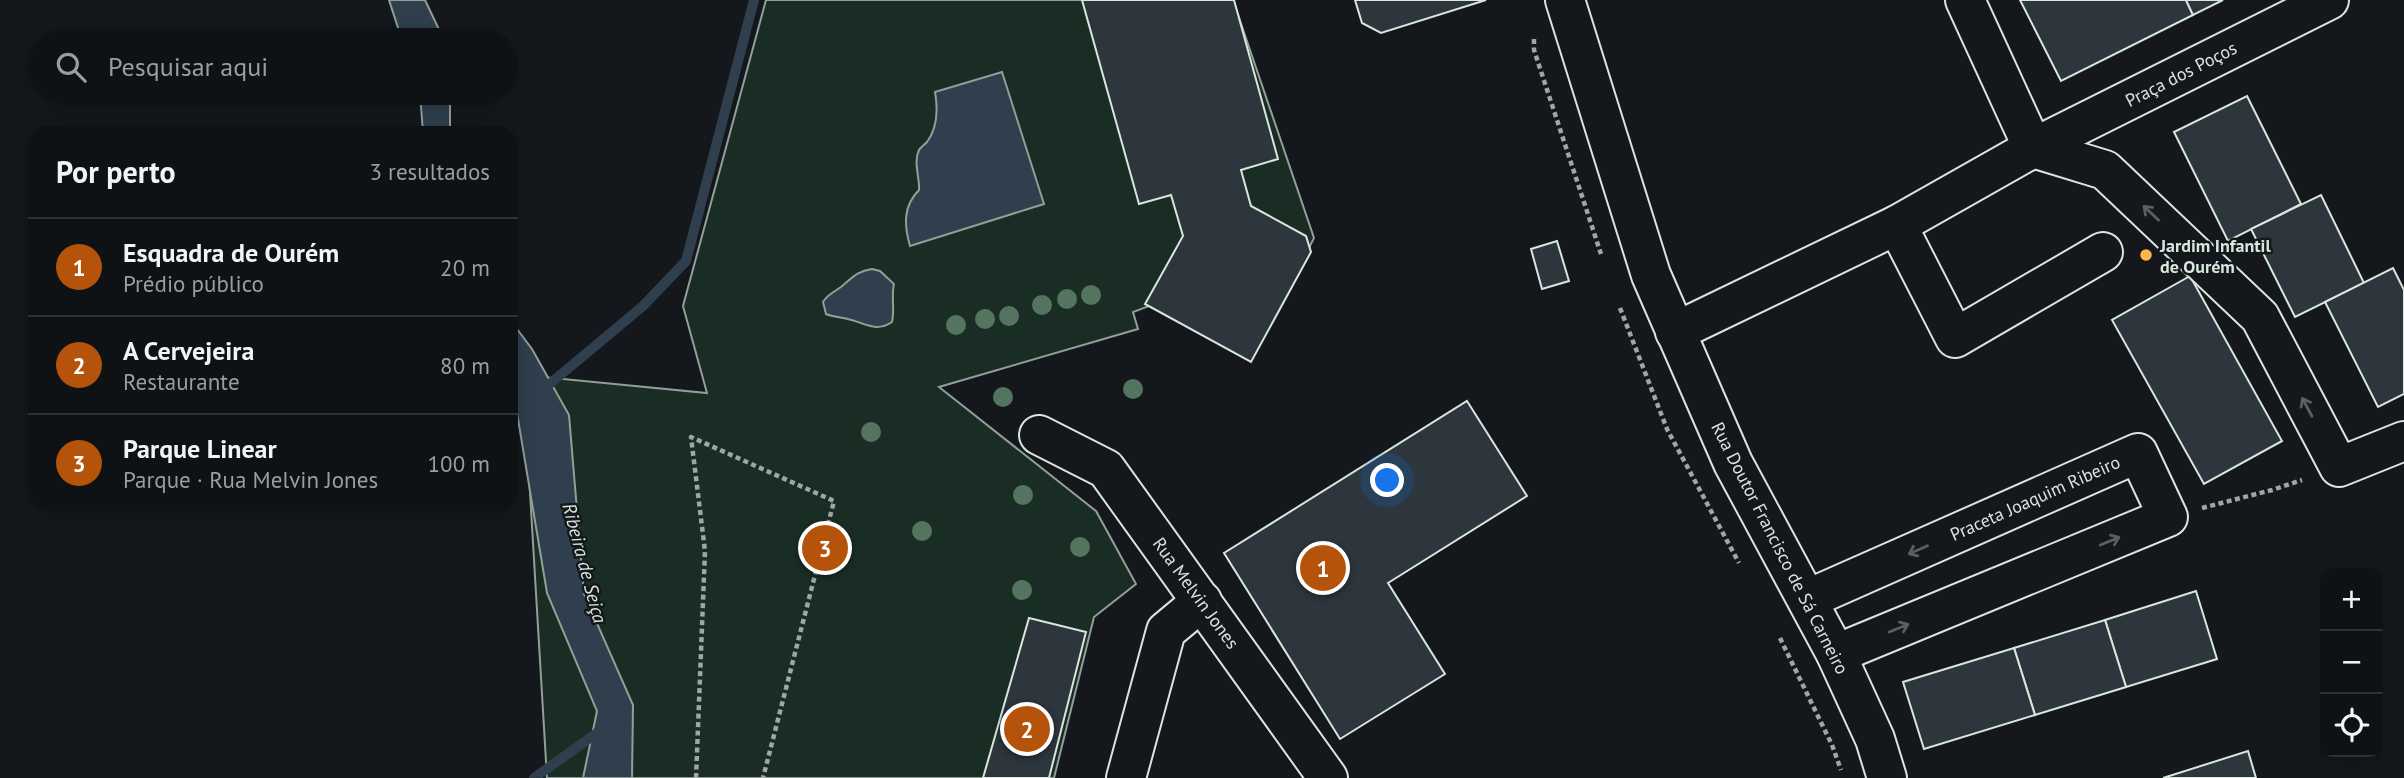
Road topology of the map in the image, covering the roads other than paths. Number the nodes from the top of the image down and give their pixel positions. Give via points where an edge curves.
1 (1565, 0) edge
2 (1965, 0) edge
3 (2329, 0) edge
4 (2033, 148) junction
5 (1897, 225) junction
6 (2103, 252) dead end
7 (1675, 332) junction
8 (1039, 435) dead end
9 (2404, 441) edge
10 (1808, 599) junction
11 (1202, 601) junction
12 (1836, 654) junction
13 (1126, 778) edge
14 (1328, 778) edge
15 (1887, 778) edge

1 - 7 street, Rua Doutor Francisco de Sá Carneiro via 1651,275
2 - 4 street
3 - 4 street, Praça dos Poços
4 - 5 street, Praça dos Poços
9 -> 4 street via 2339,467 2260,317 2105,170
5 - 6 street via 1955,338
5 - 7 street, Praça dos Poços
7 - 10 street, Rua Doutor Francisco de Sá Carneiro via 1733,463
8 - 11 street, Rua Melvin Jones via 1106,468
10 - 12 street, Rua Doutor Francisco de Sá Carneiro
12 -> 10 street, Praceta Joaquim Ribeiro via 2168,517 2138,453
11 - 13 street via 1166,631
11 - 14 street, Rua Melvin Jones
12 - 15 street, Rua Doutor Francisco de Sá Carneiro via 1875,739

